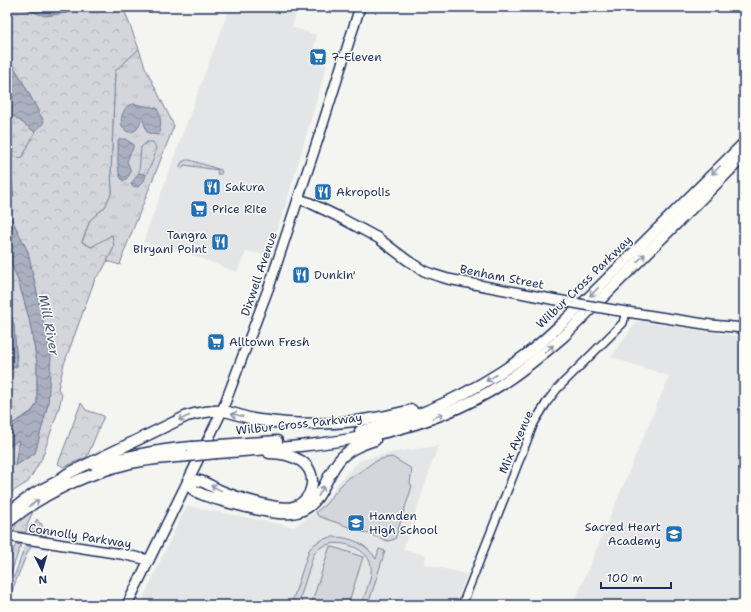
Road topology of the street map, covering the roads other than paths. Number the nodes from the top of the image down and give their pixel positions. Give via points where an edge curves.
1 (360, 7) edge
2 (744, 143) edge
3 (744, 156) edge
4 (298, 199) junction
5 (626, 312) junction
6 (744, 328) edge
7 (454, 398) junction
8 (222, 411) junction
9 (421, 422) junction
10 (218, 449) junction
11 (235, 452) junction
12 (188, 482) junction
13 (62, 483) junction
14 (7, 513) edge
15 (7, 523) edge
16 (7, 536) edge
17 (149, 560) junction
18 (127, 605) edge
19 (462, 605) edge

1 - 4 main road, Dixwell Avenue
2 -> 7 highway, Wilbur Cross Parkway via 552,332 524,356 492,378
9 -> 3 highway, Wilbur Cross Parkway via 463,406 490,392 542,355
4 - 5 main road, Benham Street, bridge via 378,238 412,264 432,274
4 - 8 main road, Dixwell Avenue
5 - 6 main road, Benham Street
5 - 19 street, Mix Avenue via 623,323 557,389 534,423
7 -> 8 highway via 392,415 344,423 287,423
7 - 10 highway, Wilbur Cross Parkway via 419,414 368,429
8 - 12 main road, Dixwell Avenue
8 -> 13 highway via 187,416 67,474
9 - 11 highway, Wilbur Cross Parkway via 395,430 332,442
12 -> 9 highway via 195,491 251,508 275,513 300,512 318,497 334,466 350,450 409,429
10 - 11 highway, Wilbur Cross Parkway
10 - 13 highway, Wilbur Cross Parkway, bridge via 128,464
11 -> 12 highway via 276,453 302,462 310,471 312,482 309,494 303,503 292,507 279,507 238,498 199,480
12 - 17 main road, Dixwell Avenue
13 - 14 highway, Wilbur Cross Parkway via 35,493
15 -> 13 highway, Wilbur Cross Parkway
16 - 17 main road, Connolly Parkway
17 - 18 main road, Dixwell Avenue

